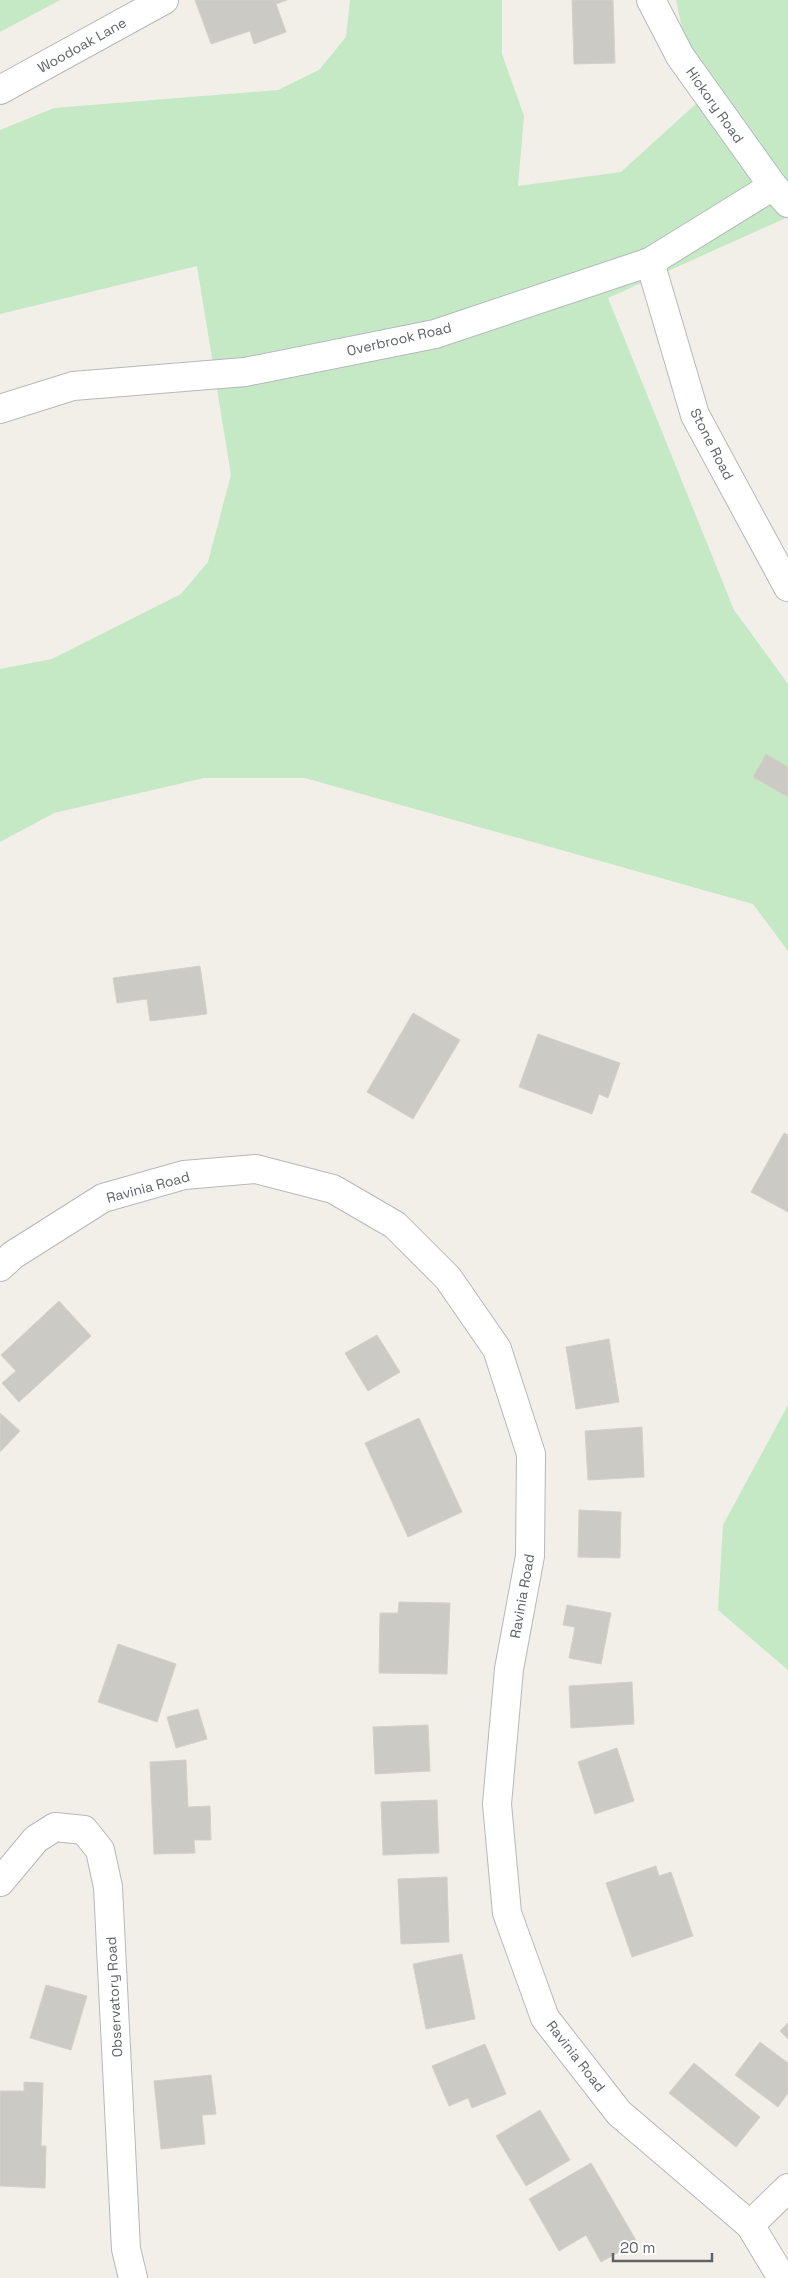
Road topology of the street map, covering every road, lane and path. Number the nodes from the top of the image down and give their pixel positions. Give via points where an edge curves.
1 (164, 0) edge
2 (652, 0) edge
3 (0, 90) edge
4 (780, 195) edge
5 (650, 262) junction
6 (0, 409) edge
7 (788, 587) edge
8 (0, 1267) edge
9 (0, 1882) edge
10 (788, 2188) edge
11 (750, 2225) junction
12 (133, 2278) edge
13 (782, 2278) edge

1 - 3 street, Woodoak Lane
2 - 4 street, Hickory Road via 680,56
4 - 5 street, Overbrook Road
5 - 6 street, Overbrook Road via 435,334 245,372 73,386
5 - 7 street, Stone Road via 695,415
8 - 11 street, Ravinia Road via 12,1255 103,1198 184,1175 256,1169 332,1189 395,1225 448,1278 497,1349 531,1454 530,1556 509,1669 497,1804 507,1913 545,2018 619,2113
9 - 12 street, Observatory Road via 36,1839 55,1827 84,1830 100,1850 108,1887 126,2249
10 - 11 street
11 - 13 street, Ravinia Road

